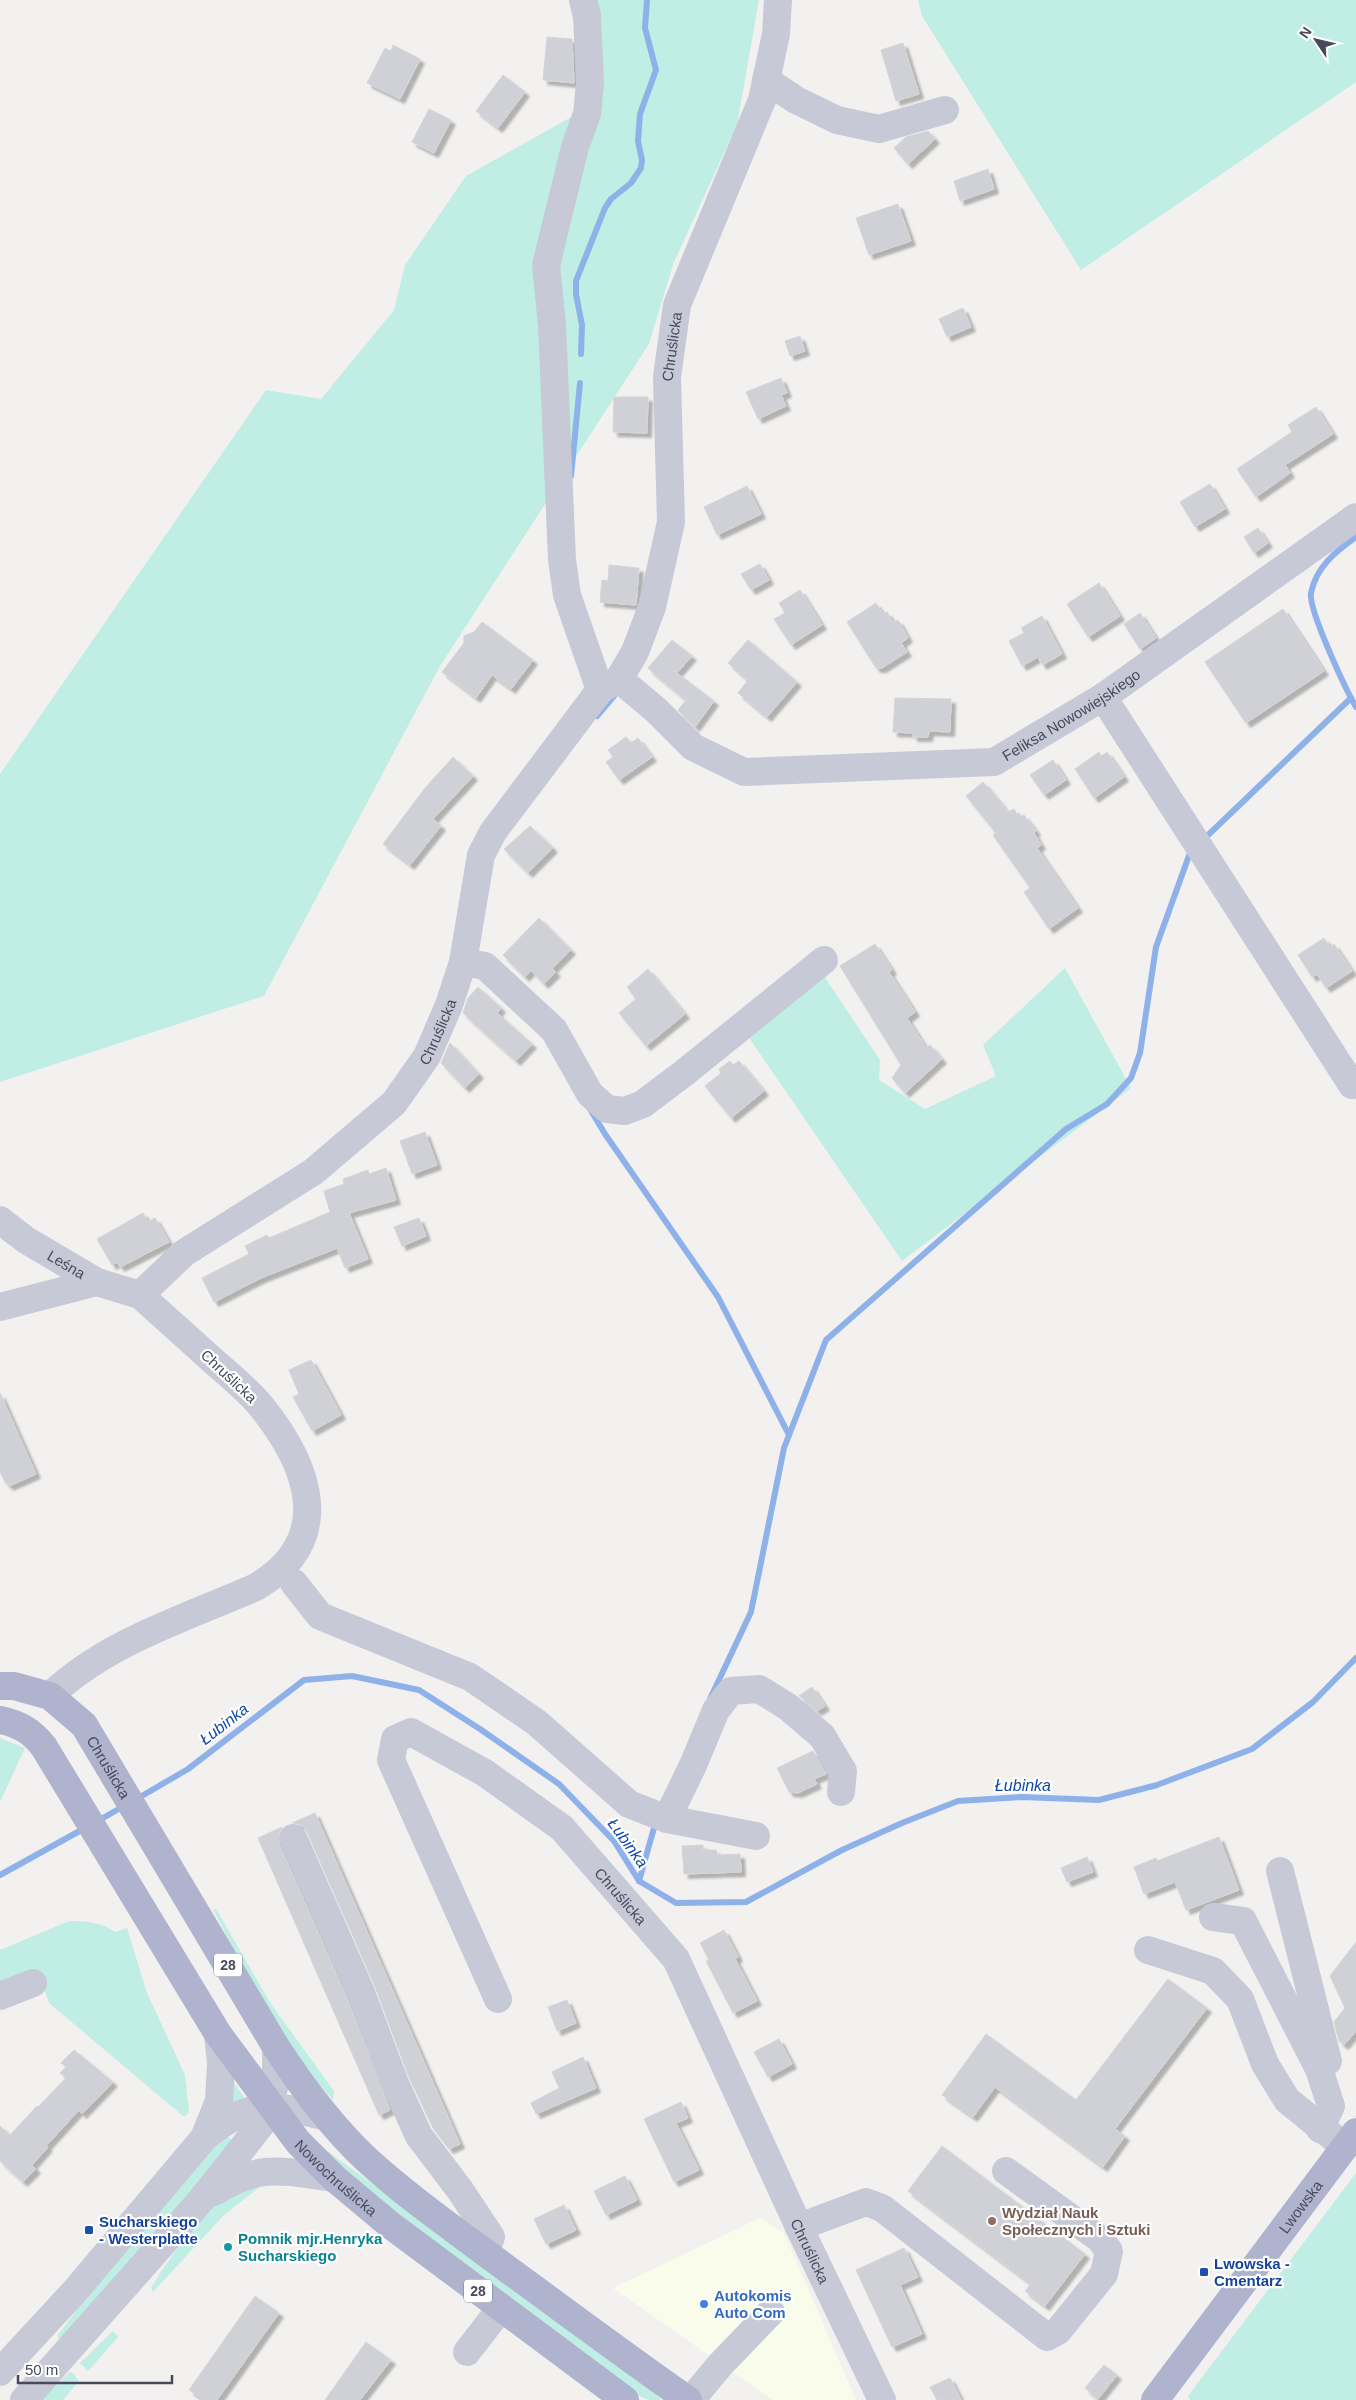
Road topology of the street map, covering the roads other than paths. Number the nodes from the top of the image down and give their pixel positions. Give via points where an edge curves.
1 (583, 0) edge
2 (778, 0) edge
3 (766, 80) junction
4 (945, 110) dead end
5 (1356, 517) edge
6 (609, 685) junction
7 (1103, 697) junction
8 (824, 960) dead end
9 (463, 962) junction
10 (1352, 1085) dead end
11 (0, 1220) edge
12 (97, 1282) junction
13 (140, 1295) junction
14 (0, 1307) edge
15 (294, 1582) dead end
16 (0, 1686) edge
17 (50, 1696) junction
18 (9, 1722) edge
19 (841, 1792) dead end
20 (667, 1819) junction
21 (756, 1836) dead end
22 (293, 1838) dead end
23 (1280, 1871) dead end
24 (1214, 1918) dead end
25 (1148, 1950) dead end
26 (33, 1983) dead end
27 (0, 1996) edge
28 (498, 1999) dead end
29 (218, 2034) junction
30 (276, 2047) junction
31 (1324, 2086) junction
32 (270, 2106) junction
33 (327, 2117) junction
34 (1320, 2129) junction
35 (204, 2138) junction
36 (1350, 2140) edge
37 (1006, 2171) dead end
38 (334, 2178) junction
39 (202, 2199) junction
40 (799, 2227) junction
41 (485, 2252) junction
42 (501, 2308) junction
43 (771, 2312) dead end
44 (467, 2352) dead end
45 (0, 2372) edge
46 (24, 2400) edge
47 (625, 2400) edge
48 (690, 2400) edge
49 (882, 2400) edge
50 (1155, 2400) edge

1 - 6 street via 587,16 590,83 587,114 546,265 552,325 562,560 567,594
2 - 3 street, Chruślicka via 776,34
3 - 4 street via 796,100 837,120 878,129
3 - 6 street, Chruślicka via 762,100 678,305 667,377 671,522 652,607 635,652
5 - 7 street, Feliksa Nowowiejskiego
6 - 7 street, Feliksa Nowowiejskiego via 656,710 693,747 744,772 994,762
6 - 9 street, Chruślicka via 493,832 481,855
7 - 10 street
8 - 9 street via 684,1074 643,1104 625,1111 607,1109 590,1094 554,1030 485,966
9 - 13 street, Chruślicka via 427,1056 394,1103 313,1172 184,1253
11 - 12 street, Leśna via 26,1240
12 - 13 street, Leśna
12 - 14 street
13 - 17 street, Chruślicka via 241,1386 277,1428 296,1462 304,1486 308,1504 307,1525 292,1557 273,1577 100,1657 66,1680
15 - 20 street via 320,1616 470,1678 536,1722 629,1804
16 - 17 main road, 28 via 14,1686
17 - 18 main road
17 - 30 main road, Chruślicka / 28 via 84,1725
18 - 29 main road, 28 via 36,1736 44,1747
19 - 20 street via 843,1771 822,1736 788,1707 759,1689 731,1691 716,1710
20 - 21 street
22 - 41 street via 360,1990 394,2081 419,2136 491,2237
23 - 31 street via 1333,2075
24 - 31 street via 1243,1921 1319,2069
25 - 34 street via 1213,1971 1240,1999 1265,2064 1282,2093
26 - 27 street
28 - 40 street, Chruślicka via 391,1760 395,1739 411,1732 485,1773 562,1828 676,1959
29 - 32 main road, Nowochruślicka / 28
29 - 35 street via 221,2063 219,2101
30 - 32 street via 276,2078
30 - 33 main road, 28
31 - 34 street via 1331,2106
32 - 33 street
32 - 35 street via 250,2110 221,2123
32 - 38 main road, Nowochruślicka / 28 via 298,2142
32 - 39 street via 263,2122
33 - 41 main road, 28 via 380,2170
34 - 36 street
35 - 45 street via 69,2298
36 - 50 main road, Lwowska
37 - 40 street via 1100,2239 1109,2251 1104,2274 1058,2331 1047,2337 882,2208 866,2202
38 - 39 street via 283,2171 253,2172 238,2177
38 - 42 main road, Nowochruślicka / 28 via 389,2224
39 - 46 street
40 - 49 street, Chruślicka
41 - 48 main road, 28
42 - 44 street
42 - 47 main road, Nowochruślicka / 28
43 - 48 street

